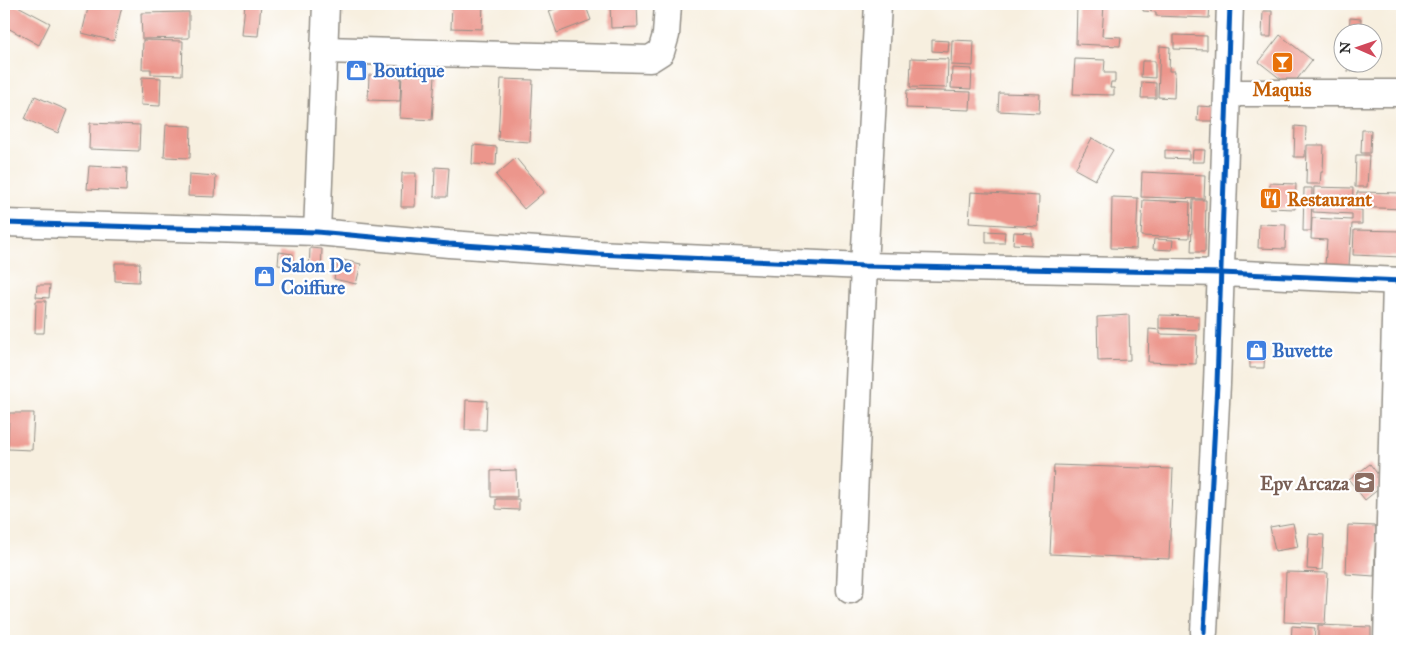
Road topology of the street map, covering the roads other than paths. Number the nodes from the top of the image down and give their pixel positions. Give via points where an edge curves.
1 (326, 4) edge
2 (668, 4) edge
3 (878, 4) edge
4 (1230, 4) edge
5 (324, 50) junction
6 (1228, 93) junction
7 (1402, 93) edge
8 (4, 223) edge
9 (317, 232) junction
10 (864, 266) junction
11 (1221, 273) junction
12 (1399, 281) edge
13 (850, 590) dead end
14 (1204, 632) dead end
15 (1387, 641) edge

1 - 5 street
2 - 5 street via 661,52 650,59
3 - 10 street
4 - 6 street
5 - 9 street
6 - 7 street
6 - 11 street
8 - 9 street
9 - 10 street via 596,254
10 - 11 street
10 - 13 street
11 - 12 street
11 - 14 street
12 - 15 street

